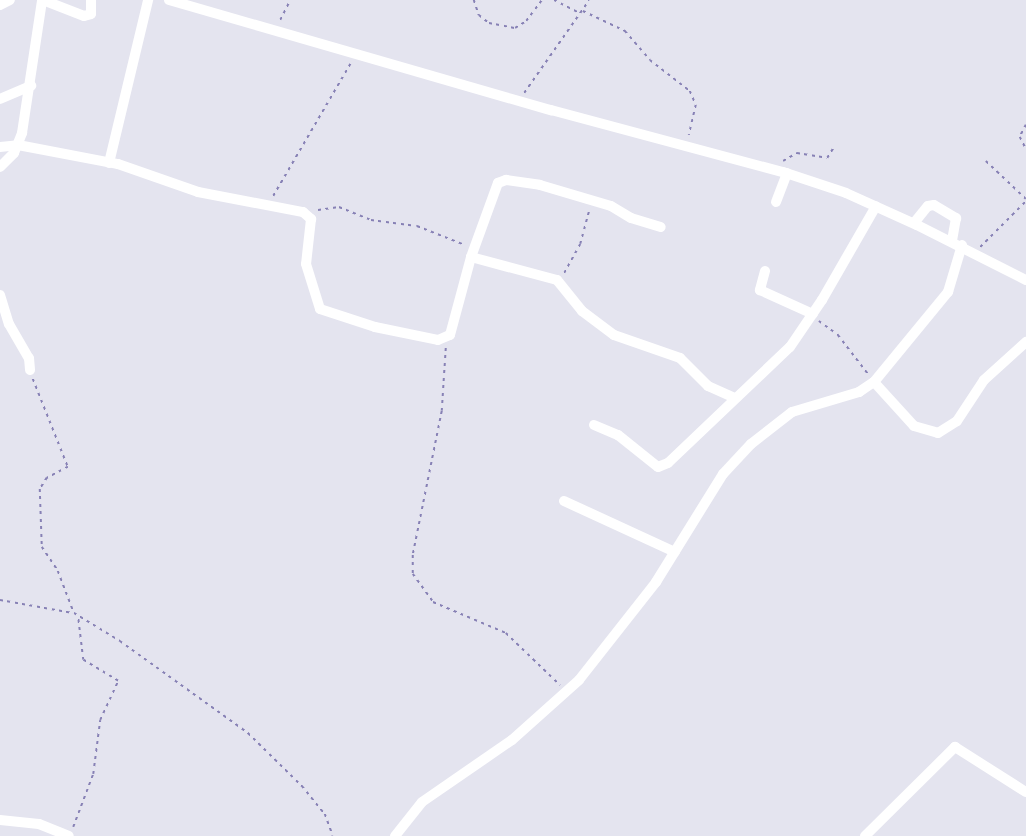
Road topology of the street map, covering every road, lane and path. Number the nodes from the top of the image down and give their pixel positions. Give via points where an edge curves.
1 (10, 0) edge
2 (42, 0) edge
3 (91, 0) edge
4 (148, 0) edge
5 (169, 0) edge
6 (290, 0) edge
7 (474, 0) edge
8 (542, 0) edge
9 (554, 0) edge
10 (589, 0) edge
11 (0, 5) edge
12 (582, 12) junction
13 (275, 29) junction
14 (356, 52) junction
15 (31, 86) junction
16 (0, 99) edge
17 (516, 99) junction
18 (1026, 125) edge
19 (18, 145) junction
20 (686, 145) junction
21 (0, 147) edge
22 (834, 147) dead end
23 (1026, 149) edge
24 (986, 161) dead end
25 (109, 163) junction
26 (0, 167) edge
27 (773, 169) junction
28 (787, 173) junction
29 (593, 200) junction
30 (1026, 200) edge
31 (776, 202) dead end
32 (265, 204) junction
33 (876, 206) junction
34 (309, 215) junction
35 (914, 223) junction
36 (661, 227) dead end
37 (957, 243) junction
38 (977, 253) junction
39 (472, 254) junction
40 (765, 271) dead end
41 (1026, 280) edge
42 (560, 281) junction
43 (0, 295) edge
44 (813, 315) junction
45 (450, 335) junction
46 (1026, 342) edge
47 (30, 370) joint
48 (874, 382) junction
49 (735, 398) junction
50 (594, 425) dead end
51 (564, 501) dead end
52 (675, 552) junction
53 (0, 600) edge
54 (74, 613) junction
55 (78, 617) junction
56 (567, 692) junction
57 (1026, 792) edge
58 (0, 820) edge
59 (69, 836) edge
60 (333, 836) edge
61 (395, 836) edge
62 (865, 836) edge

1 - 11 street
2 - 3 street via 84,16 91,14
2 - 15 street
4 - 25 street
5 - 13 street
6 - 13 path
7 - 8 path via 479,15 489,23 515,28 526,21
9 - 12 path
10 - 12 path
12 - 17 path via 525,93
12 - 20 path via 625,31 650,60 690,91 695,98 695,116
13 - 14 street
14 - 17 street
14 - 32 path via 309,139
15 - 16 street
15 - 19 street
17 - 20 street
18 - 23 path via 1020,137
19 - 21 street
19 - 25 street
19 - 26 street
20 - 27 street
22 - 27 path via 827,158 797,153
24 - 30 path
25 - 32 street via 198,192
27 - 28 street
28 - 31 street
28 - 33 street
29 - 36 street
29 - 39 street via 515,180 498,183
29 - 42 path via 580,244
30 - 38 path via 987,237
32 - 34 street
33 - 35 street
33 - 44 street
34 - 39 path via 339,207 371,220 434,231
34 - 45 street via 306,264 320,309 416,336 438,340
35 - 37 street
35 - 37 street via 928,206 934,205 956,218
37 - 38 street
37 - 48 street via 948,292
38 - 41 street
39 - 42 street
39 - 45 street
40 - 44 street via 760,290
42 - 49 street via 582,310 614,335 680,358 708,386
43 - 47 street via 9,324 29,358
44 - 48 path via 838,335
44 - 49 street via 790,347
45 - 56 path via 444,358 439,432 413,555 413,573 433,602 506,633
46 - 48 street via 984,380 957,421 938,433 908,422
47 - 54 path via 67,463 65,470 42,483 39,519 44,553 57,571
48 - 52 street via 829,404 792,412 773,425 723,474
49 - 50 street via 662,467 618,435
51 - 52 street
52 - 56 street via 630,617
53 - 54 path
54 - 55 path
55 - 59 path via 83,660 118,681 100,720 93,774
55 - 60 path via 120,641 248,733 302,786 325,814
56 - 61 street via 512,740 422,802
57 - 62 street via 955,747
58 - 59 street via 39,824

